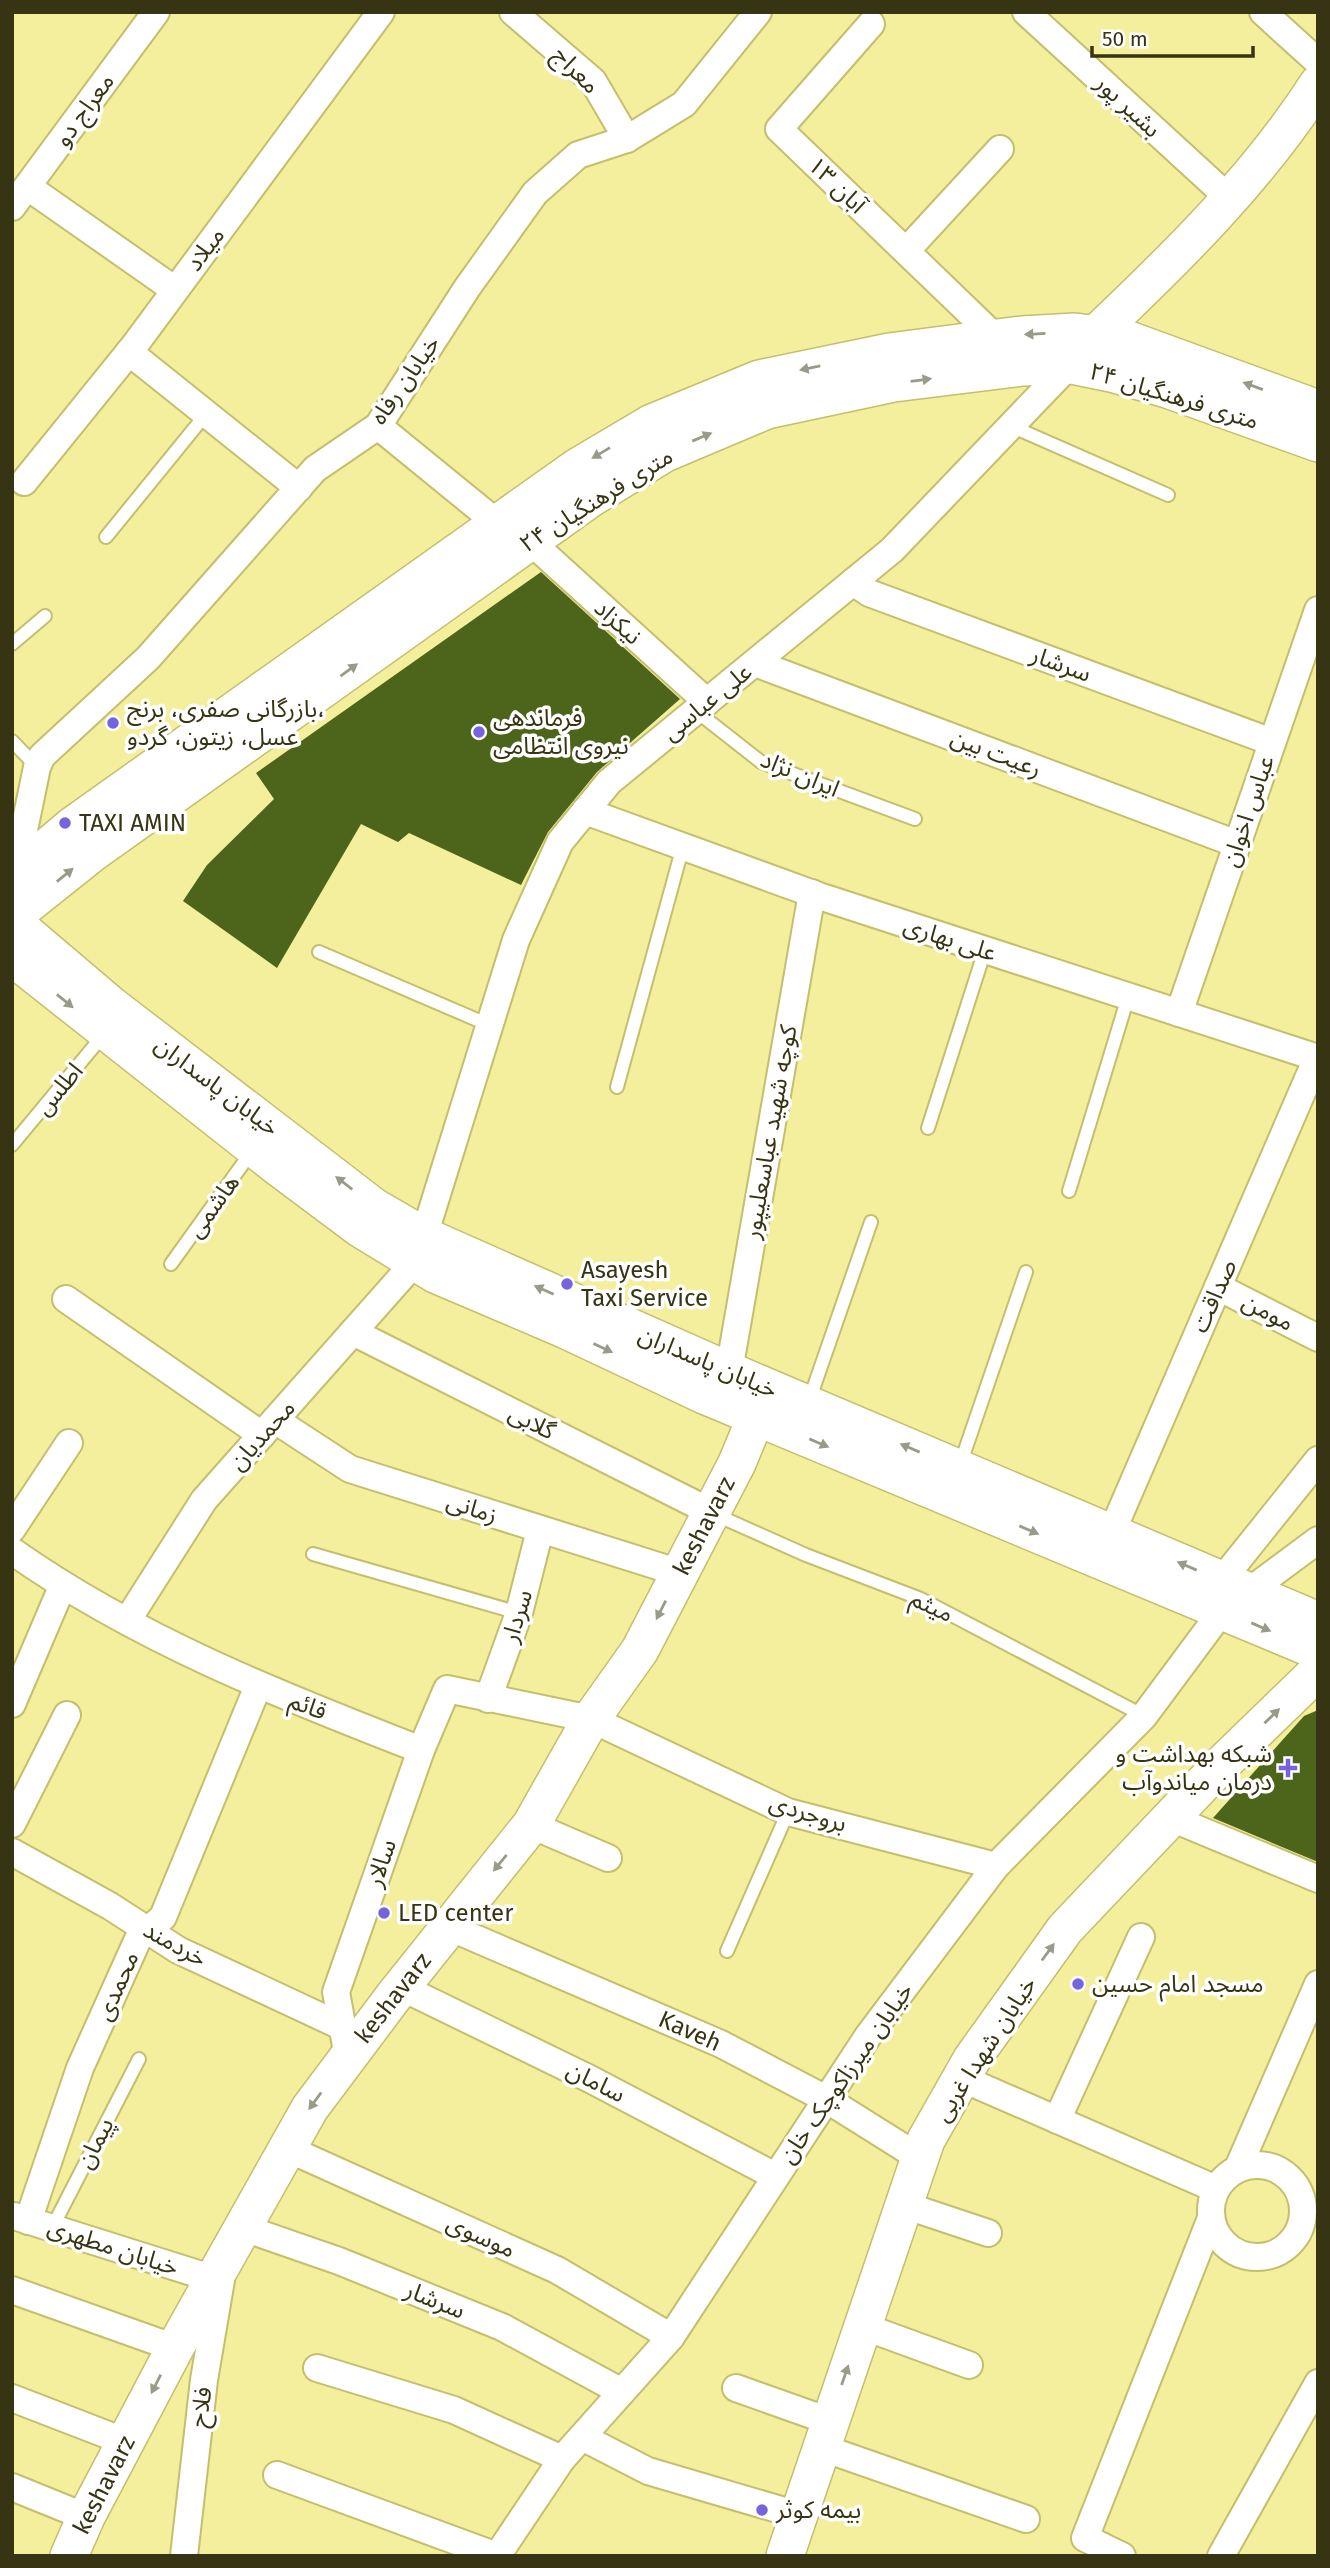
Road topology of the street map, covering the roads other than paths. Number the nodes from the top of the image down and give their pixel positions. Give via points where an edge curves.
1 (156, 12) edge
2 (381, 12) edge
3 (513, 12) edge
4 (758, 12) edge
5 (1026, 12) edge
6 (1263, 12) edge
7 (871, 24) dead end
8 (1318, 62) edge
9 (1318, 84) edge
10 (626, 139) junction
11 (1000, 149) dead end
12 (20, 197) edge
13 (1230, 199) junction
14 (906, 251) junction
15 (175, 290) junction
16 (1095, 335) junction
17 (996, 338) junction
18 (129, 352) junction
19 (1070, 365) junction
20 (1318, 409) edge
21 (206, 414) junction
22 (378, 426) junction
23 (1011, 426) junction
24 (1318, 443) edge
25 (24, 482) dead end
26 (299, 488) junction
27 (1168, 495) dead end
28 (498, 523) junction
29 (106, 537) dead end
30 (530, 541) junction
31 (853, 582) junction
32 (1318, 610) edge
33 (45, 616) dead end
34 (12, 644) edge
35 (755, 663) junction
36 (701, 706) junction
37 (12, 741) edge
38 (1272, 742) junction
39 (37, 767) junction
40 (586, 811) junction
41 (915, 819) dead end
42 (1237, 844) junction
43 (683, 846) junction
44 (14, 875) edge
45 (812, 893) junction
46 (12, 919) edge
47 (985, 950) junction
48 (319, 952) dead end
49 (12, 957) edge
50 (1128, 997) junction
51 (1179, 1013) junction
52 (489, 1025) junction
53 (105, 1033) junction
54 (1317, 1058) edge
55 (617, 1087) dead end
56 (928, 1128) dead end
57 (12, 1145) edge
58 (254, 1148) junction
59 (1069, 1191) dead end
60 (871, 1222) dead end
61 (420, 1249) junction
62 (171, 1264) dead end
63 (1026, 1272) dead end
64 (1218, 1287) junction
65 (66, 1299) dead end
66 (353, 1332) junction
67 (1318, 1338) edge
68 (729, 1371) junction
69 (762, 1402) junction
70 (808, 1405) junction
71 (268, 1428) junction
72 (69, 1443) dead end
73 (1318, 1460) edge
74 (958, 1469) junction
75 (711, 1512) junction
76 (12, 1529) edge
77 (540, 1530) junction
78 (1111, 1534) junction
79 (1318, 1540) edge
80 (12, 1551) edge
81 (313, 1554) dead end
82 (680, 1573) junction
83 (62, 1587) junction
84 (1230, 1594) junction
85 (519, 1613) junction
86 (127, 1620) junction
87 (1318, 1621) edge
88 (1318, 1651) edge
89 (1318, 1671) edge
90 (258, 1686) junction
91 (488, 1699) junction
92 (12, 1704) edge
93 (67, 1715) dead end
94 (1144, 1716) junction
95 (591, 1719) junction
96 (421, 1750) junction
97 (788, 1812) junction
98 (1171, 1818) junction
99 (12, 1824) edge
100 (531, 1825) junction
101 (14, 1857) edge
102 (608, 1858) dead end
103 (996, 1866) junction
104 (1318, 1880) edge
105 (449, 1927) junction
106 (148, 1930) junction
107 (1141, 1937) dead end
108 (727, 1951) dead end
109 (1318, 1984) edge
110 (407, 1991) junction
111 (345, 2042) junction
112 (139, 2059) dead end
113 (961, 2078) junction
114 (827, 2099) junction
115 (1057, 2120) junction
116 (286, 2148) junction
117 (920, 2158) junction
118 (1238, 2168) junction
119 (775, 2176) junction
120 (1216, 2189) junction
121 (904, 2204) junction
122 (1211, 2218) junction
123 (31, 2221) edge
124 (241, 2227) junction
125 (988, 2233) dead end
126 (1307, 2239) edge
127 (219, 2269) junction
128 (12, 2290) edge
129 (862, 2326) junction
130 (671, 2337) junction
131 (175, 2348) junction
132 (970, 2365) dead end
133 (317, 2368) dead end
134 (1318, 2383) edge
135 (736, 2388) dead end
136 (621, 2391) junction
137 (12, 2398) edge
138 (824, 2434) junction
139 (582, 2437) junction
140 (126, 2442) junction
141 (562, 2459) junction
142 (277, 2475) dead end
143 (12, 2487) edge
144 (798, 2515) junction
145 (86, 2517) junction
146 (1026, 2519) dead end
147 (69, 2556) edge
148 (184, 2556) edge
149 (497, 2556) edge
150 (785, 2556) edge
151 (1122, 2556) edge
152 (1222, 2556) edge

1 - 12 street, معراج دو
2 - 15 street, میلاد
3 - 10 street, معراج via 593,81
4 - 10 street, خیابان رفاه via 684,104
5 - 13 street, بشیر پور
6 - 8 street
7 - 14 street, ۱۳ آبان via 779,129
9 - 13 main road via 1292,125
10 - 22 street, خیابان رفاه via 578,155 535,192
11 - 14 street
12 - 15 street
13 - 16 main road via 1197,238
14 - 17 street, ۱۳ آبان
15 - 18 street, میلاد
16 -> 17 main road, ۲۴ متری فرهنگیان via 1075,332
16 - 19 street, علی عباسی
20 -> 16 main road, ۲۴ متری فرهنگیان via 1126,339
17 -> 28 main road, ۲۴ متری فرهنگیان via 889,352 759,379 652,423 576,468
18 - 21 street
18 - 25 street, میلاد
19 - 23 street, علی عباسی
19 - 24 main road, ۲۴ متری فرهنگیان via 1167,389
30 -> 19 main road, ۲۴ متری فرهنگیان via 665,453 766,410 894,383
21 - 26 street
21 - 29 lane
22 - 26 street, خیابان رفاه via 316,469
22 - 28 street
23 - 27 lane
23 - 31 street, علی عباسی via 892,550
26 - 39 street, خیابان رفاه via 148,658 42,756
28 - 44 main road, ۲۴ متری فرهنگیان via 72,826
30 - 36 street, نیکزاد
46 -> 30 main road, ۲۴ متری فرهنگیان via 91,854
31 - 35 street, علی عباسی
31 - 38 street, سرشار via 869,593
32 - 38 street, عباس اخوان
33 - 34 lane
35 - 36 street, علی عباسی
35 - 42 street, رعیت بین
36 - 40 street, علی عباسی via 609,782
36 - 41 lane, ایران نژاد via 761,762
37 - 39 lane
38 - 42 street, عباس اخوان
39 - 44 street, خیابان رفاه
40 - 43 street, علی بهاری
40 - 52 street, علی عباسی via 560,842 516,940
42 - 51 street, عباس اخوان
43 - 45 street, علی بهاری
43 - 55 lane
45 - 47 street, علی بهاری
45 - 68 street, کوچه شهید عباسعلیپور
61 -> 46 main road, خیابان پاسداران via 374,1207 144,1030
47 - 50 street, علی بهاری
47 - 56 lane
48 - 52 lane
49 -> 53 main road, خیابان پاسداران
50 - 51 street, علی بهاری
50 - 59 lane
51 - 54 street, علی بهاری
52 - 61 street, علی عباسی
53 - 57 lane, اطلس
53 - 58 main road, خیابان پاسداران
54 - 64 street, صداقت
58 - 61 main road, خیابان پاسداران via 361,1229
58 - 62 lane, هاشمی
60 - 70 lane
61 - 66 street, محمدیان
68 -> 61 main road, خیابان پاسداران
61 -> 69 main road, خیابان پاسداران via 435,1275
63 - 74 lane
64 - 67 street, مومن
64 - 78 street, صداقت
65 - 71 street, زمانی
66 - 71 street, محمدیان
66 - 75 street, گلابی
68 - 69 main road, خیابان پاسداران
69 - 70 main road, خیابان پاسداران
69 - 75 main road, keshavarz
69 -> 84 main road
74 -> 70 main road, خیابان پاسداران
71 - 77 street, زمانی via 350,1469
71 - 86 street, محمدیان via 204,1500
72 - 76 street
73 - 84 street
74 - 78 main road, خیابان پاسداران
75 - 82 main road, keshavarz
75 - 94 lane, میثم via 921,1599
77 - 82 street, زمانی
77 - 85 street, سردار
84 -> 78 main road, خیابان پاسداران
79 - 84 street
80 - 83 street, قائم
81 - 85 lane
82 -> 95 main road, keshavarz via 640,1650
83 - 86 street, قائم
83 - 92 street
84 - 87 main road, خیابان پاسداران
84 -> 88 main road
84 - 94 street, خیابان میرزاکوچک خان
85 - 91 street, سردار
86 - 90 street, قائم
98 -> 89 main road, خیابان شهدا غربی
90 - 96 street, قائم
90 - 106 street, محمدی via 163,1917
91 - 95 street
91 - 96 street via 447,1689
93 - 99 street
94 - 103 street, خیابان میرزاکوچک خان
95 - 97 street, بروجردی
95 - 100 main road, keshavarz
96 - 111 street, سالار via 336,1992
97 - 103 street, بروجردی
97 - 108 lane
98 - 104 street
113 -> 98 main road, خیابان شهدا غربی via 1065,1929
100 - 102 street
100 -> 105 main road, keshavarz
101 - 106 street, خردمند
103 - 114 street, خیابان میرزاکوچک خان via 868,2036
105 - 110 main road, keshavarz
105 - 114 street, Kaveh via 721,2044
106 - 111 street, خردمند
106 - 123 street, محمدی via 138,1938 80,2068
107 - 115 street
109 - 118 street
110 - 111 main road, keshavarz
110 - 119 street, سامان via 590,2078
111 -> 116 main road, keshavarz
112 - 123 lane, پیمان
113 - 115 street
113 - 117 main road, خیابان شهدا غربی
114 - 117 street, Kaveh
114 - 119 street, خیابان میرزاکوچک خان
115 - 120 street
116 - 124 main road, keshavarz
116 - 130 street, موسوی via 557,2270
117 - 121 main road, خیابان شهدا غربی
118 - 120 street
118 - 126 street via 1268,2166 1293,2182
119 - 130 street, خیابان میرزاکوچک خان
120 - 122 street
121 - 125 street
121 - 129 main road, خیابان شهدا غربی
122 - 126 street via 1226,2245 1252,2257 1268,2256
122 - 151 street via 1085,2538
123 - 127 street, خیابان مطهری
124 - 127 main road, keshavarz
124 - 136 street, سرشار via 502,2327
127 - 131 main road, keshavarz
127 - 148 street, فلاح
128 - 131 street
129 - 132 street
138 -> 129 main road, خیابان شهدا غربی
130 - 136 street, خیابان میرزاکوچک خان
131 -> 140 main road, keshavarz
133 - 141 street via 454,2410
134 - 152 street
135 - 138 street
136 - 139 street, خیابان میرزاکوچک خان
137 - 140 street
138 - 144 main road, خیابان شهدا غربی
138 - 146 street
139 - 141 street, خیابان میرزاکوچک خان
139 - 144 street via 648,2470
140 - 145 main road, keshavarz
141 - 149 street, خیابان میرزاکوچک خان
142 - 149 street
143 - 145 street
144 - 150 main road, خیابان شهدا غربی
145 - 147 main road, keshavarz

